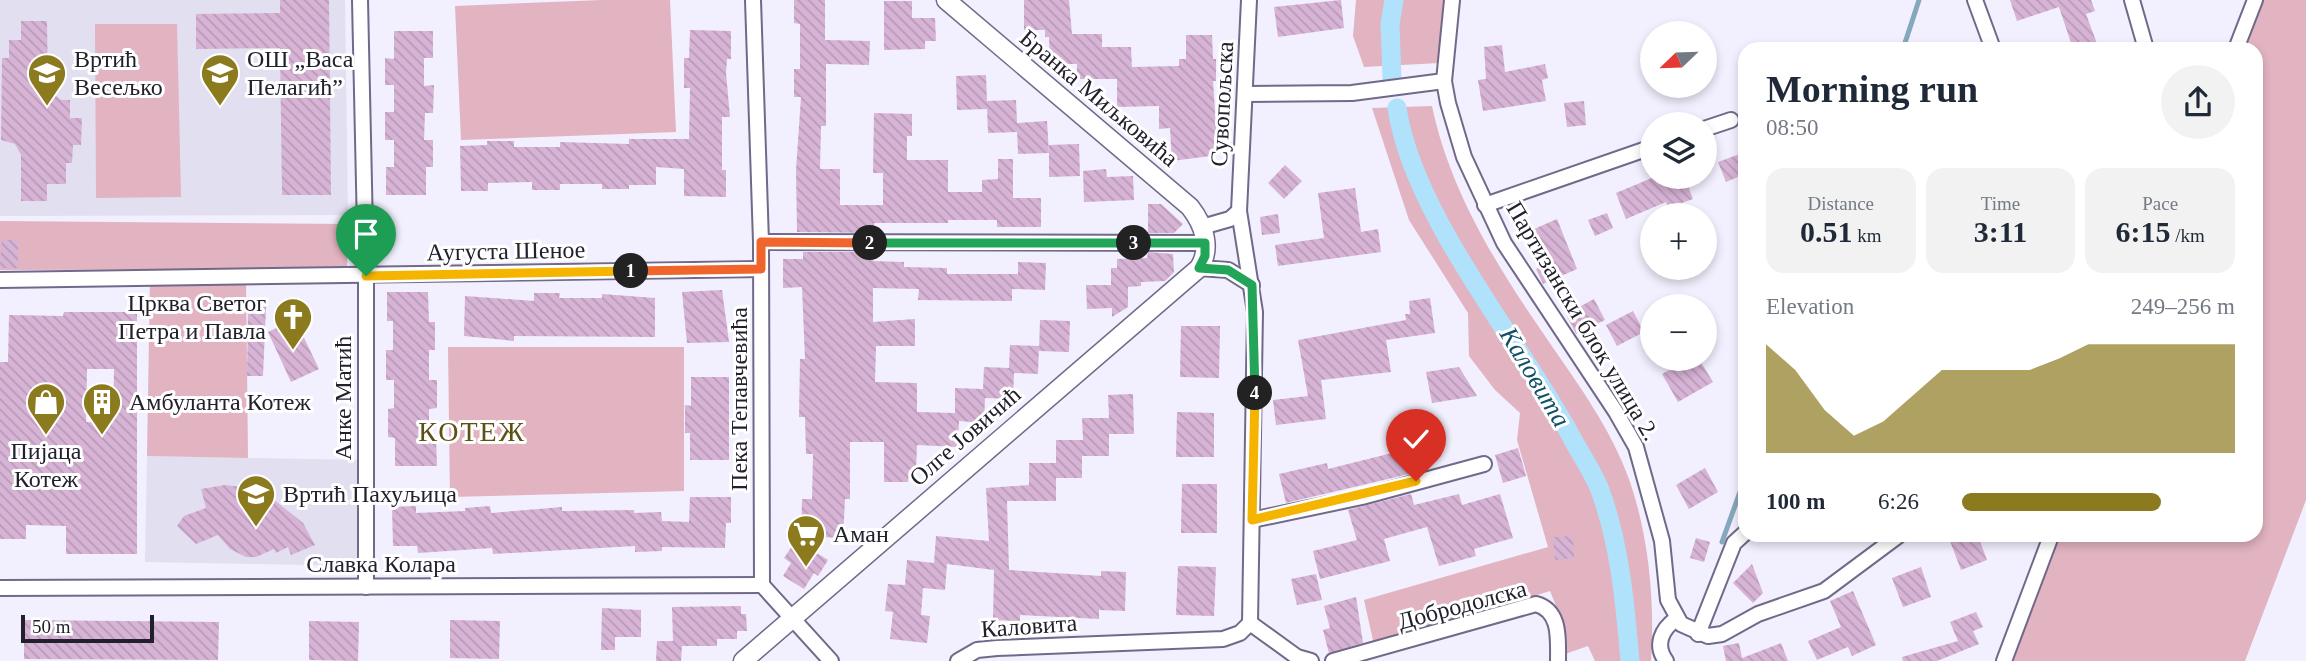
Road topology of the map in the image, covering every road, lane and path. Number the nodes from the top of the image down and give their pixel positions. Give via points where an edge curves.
1 (360, 0) edge
2 (753, 0) edge
3 (946, 0) edge
4 (1249, 0) edge
5 (1452, 0) edge
6 (1975, 0) edge
7 (2132, 0) edge
8 (2255, 0) edge
9 (1990, 42) edge
10 (2144, 42) edge
11 (2239, 42) edge
12 (1444, 81) junction
13 (1246, 94) junction
14 (1731, 120) dead end
15 (1717, 125) edge
16 (1640, 151) edge
17 (1485, 205) junction
18 (1239, 211) junction
19 (1204, 235) junction
20 (761, 242) junction
21 (1199, 268) junction
22 (761, 269) junction
23 (366, 276) junction
24 (0, 280) edge
25 (1252, 285) junction
26 (1484, 464) dead end
27 (1252, 520) junction
28 (1738, 539) edge
29 (1890, 542) edge
30 (2049, 542) edge
31 (762, 585) junction
32 (366, 587) junction
33 (0, 588) edge
34 (793, 618) junction
35 (1676, 619) junction
36 (1250, 623) junction
37 (1698, 634) junction
38 (743, 661) edge
39 (831, 661) edge
40 (958, 661) edge
41 (1311, 661) edge
42 (1333, 661) edge
43 (1558, 661) edge
44 (1666, 661) edge
45 (2004, 661) edge

1 - 23 street, Анке Матић
2 - 20 street, Пека Тепавчевића
3 - 19 street, Бранка Миљковића via 1190,206
4 - 13 street, Сувопољска
5 - 12 street, Партизански блок улица 2.
6 - 9 street
7 - 10 street
8 - 11 street
12 - 13 street via 1352,93
12 - 17 street, Партизански блок улица 2. via 1464,158
13 - 18 street, Сувопољска
14 - 15 street
16 - 17 street
17 - 35 street, Партизански блок улица 2. via 1504,243 1636,447 1662,541 1668,600
18 - 19 street
18 - 25 street
19 - 20 street
19 - 21 street via 1205,256
20 - 22 street, Пека Тепавчевића
21 - 25 street via 1228,270
21 - 34 street, Олге Јовичић
22 - 23 street, Аугуста Шеное
22 - 31 street, Пека Тепавчевића
23 - 24 street, Аугуста Шеное
23 - 32 street, Анке Матић
25 - 27 street
26 - 27 street
27 - 36 street
28 - 37 street
29 - 37 street via 1824,591 1758,614 1722,634
30 - 45 street
31 - 32 street, Славка Колара
31 - 34 street
32 - 33 street, Славка Колара
34 - 38 street, Олге Јовичић
34 - 39 street
35 - 37 street
35 - 44 street via 1666,627 1661,641
36 - 40 street, Каловита via 1240,633 1223,639 996,648 977,650
36 - 41 street via 1297,657
42 - 43 street, Добродолска via 1536,604 1548,608 1555,618

